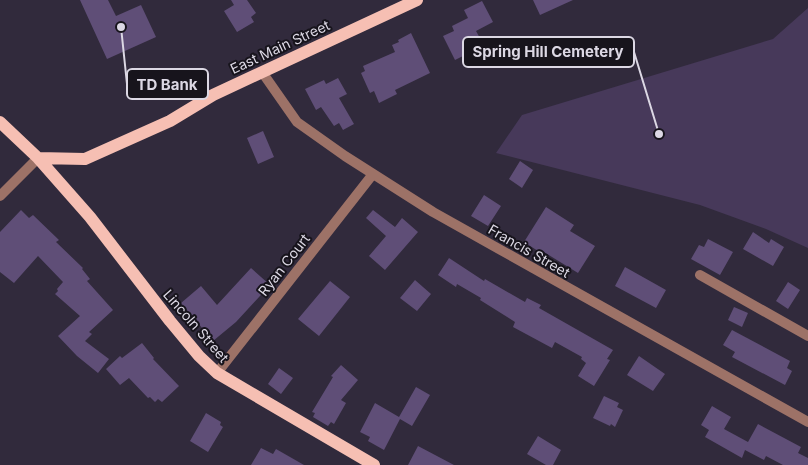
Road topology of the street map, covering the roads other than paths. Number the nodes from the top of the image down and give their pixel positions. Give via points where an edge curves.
1 (417, 0) edge
2 (262, 72) junction
3 (0, 122) edge
4 (38, 158) junction
5 (373, 174) junction
6 (0, 196) edge
7 (700, 275) dead end
8 (808, 336) edge
9 (216, 374) junction
10 (808, 422) edge
11 (374, 465) edge

1 - 2 main road, East Main Street
2 - 4 main road, East Main Street via 213,95 170,121 85,159
2 - 5 street, Francis Street via 297,122
3 - 4 main road
4 - 6 street
4 - 9 main road, Lincoln Street via 90,217 170,321
5 - 9 street, Ryan Court
5 - 10 street, Francis Street via 474,236
7 - 8 street
9 - 11 main road, Lincoln Street

